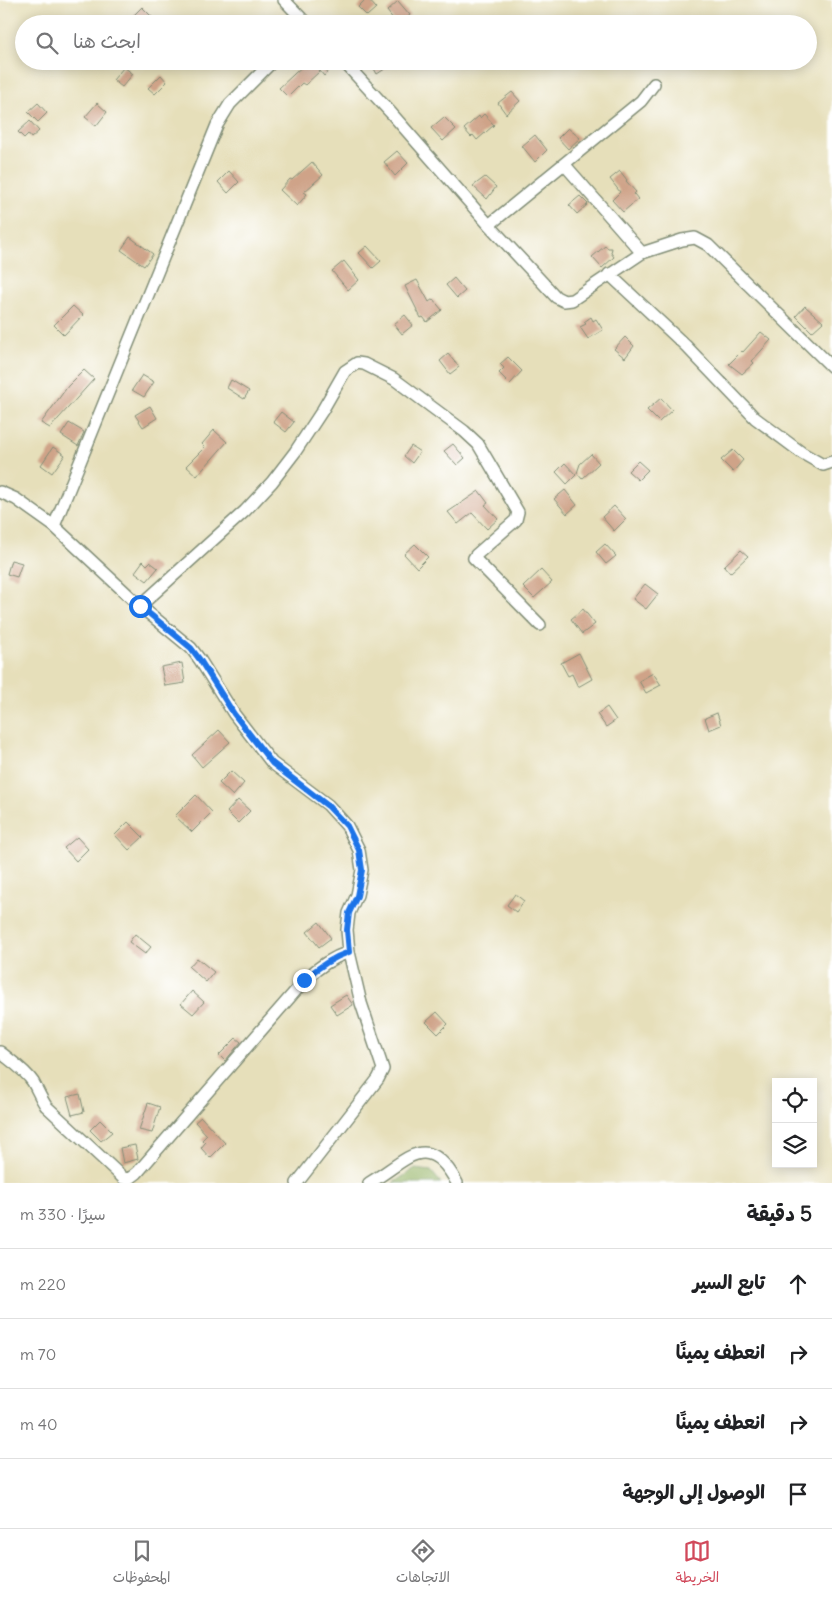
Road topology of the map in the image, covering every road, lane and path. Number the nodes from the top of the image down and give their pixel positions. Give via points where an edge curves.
1 (284, 0) edge
2 (298, 15) edge
3 (264, 70) edge
4 (351, 70) edge
5 (654, 84) dead end
6 (564, 164) junction
7 (488, 225) junction
8 (642, 253) junction
9 (610, 274) junction
10 (832, 367) edge
11 (832, 462) edge
12 (0, 492) edge
13 (54, 526) junction
14 (140, 606) junction
15 (540, 625) dead end
16 (349, 952) junction
17 (0, 1052) edge
18 (297, 1183) edge
19 (368, 1183) edge
20 (457, 1183) edge

1 - 2 street
3 - 13 street via 230,104 216,125
4 - 7 street
5 - 6 street via 641,101
6 - 7 street
6 - 8 street
7 - 9 street via 556,297 564,301 579,296
8 - 9 street
8 - 10 street via 695,238 708,245
9 - 11 street via 756,418 809,457 823,465
12 - 13 street via 16,499
13 - 14 street
14 - 15 street via 245,511 272,482 322,411 345,371 357,363 394,378 478,444 518,512 516,520 474,558
14 - 16 street via 191,648 234,714 272,763 328,806 347,826 359,850 362,870 357,896 349,913
16 - 17 street via 335,956 304,980 129,1179 123,1178 46,1106 23,1070
16 - 18 street via 361,1003 383,1069
19 - 20 street via 416,1153 428,1154 441,1162

